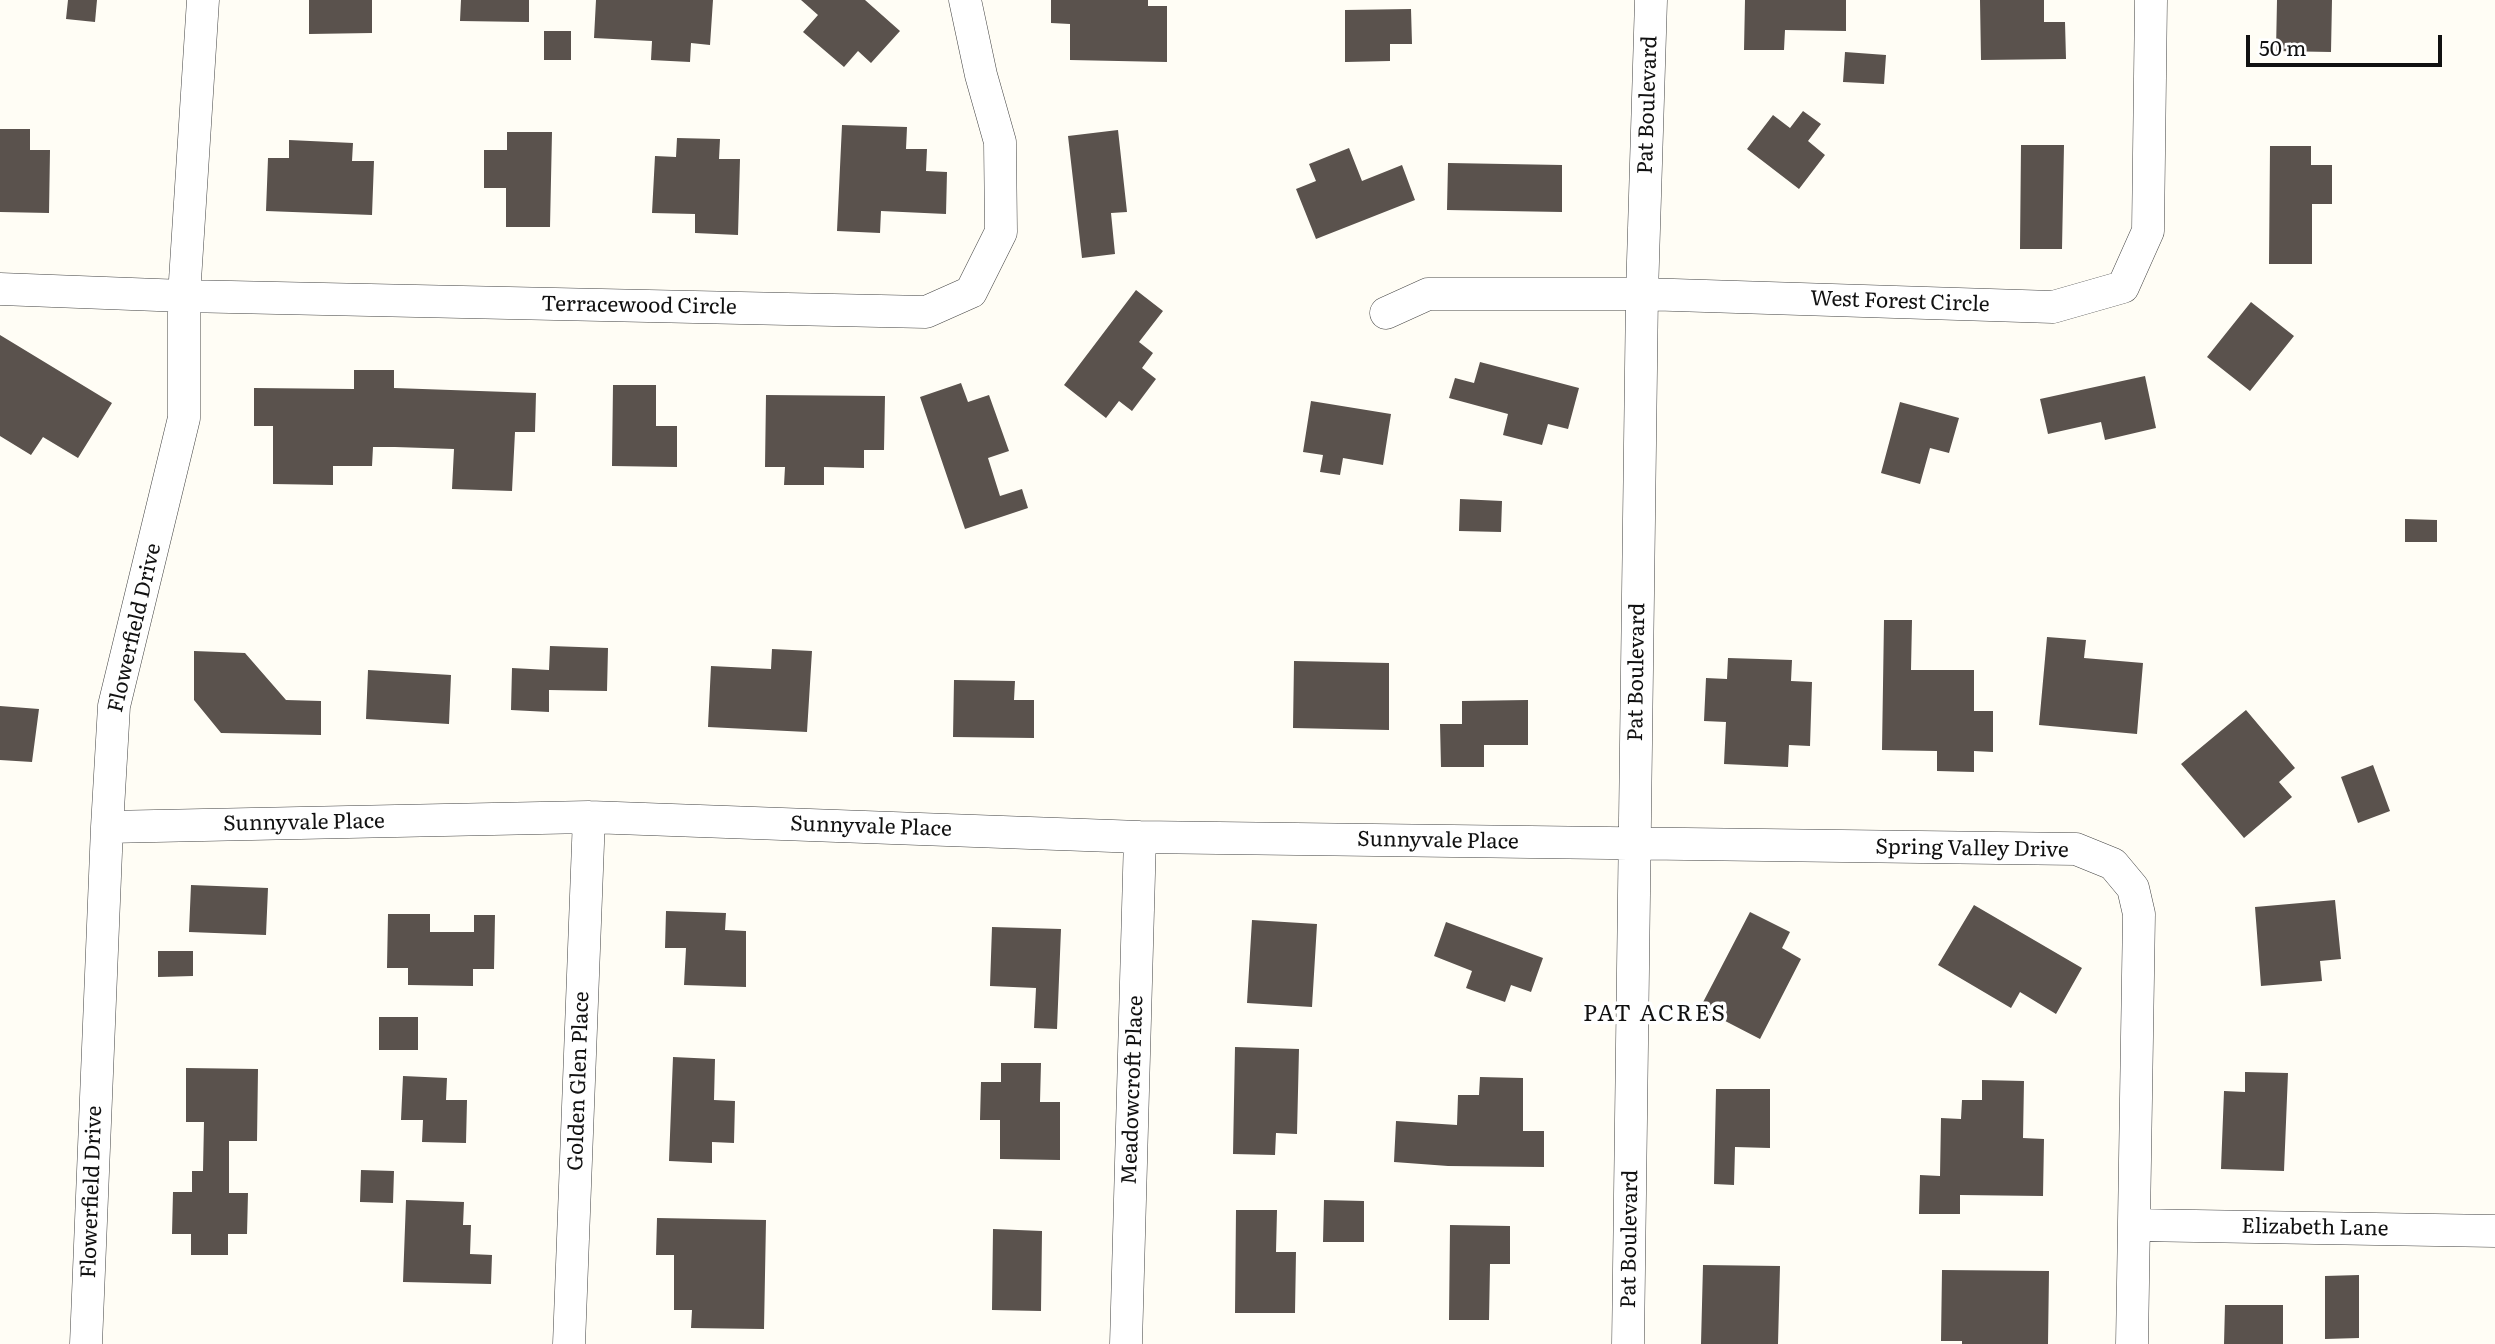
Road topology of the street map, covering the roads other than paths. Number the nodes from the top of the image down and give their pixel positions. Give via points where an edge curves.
1 (203, 0) edge
2 (965, 0) edge
3 (1651, 0) edge
4 (2151, 0) edge
5 (0, 289) edge
6 (1642, 294) junction
7 (184, 296) junction
8 (1386, 313) dead end
9 (589, 817) junction
10 (107, 827) junction
11 (1140, 837) junction
12 (1635, 844) junction
13 (2135, 1225) junction
14 (2495, 1231) edge
15 (86, 1344) edge
16 (569, 1344) edge
17 (1126, 1344) edge
18 (1628, 1344) edge
19 (2132, 1344) edge

1 - 7 street, Flowerfield Drive
2 - 7 street, Terracewood Circle via 1000,142 1001,232 971,292 926,312
3 - 6 street, Pat Boulevard
4 - 6 street, West Forest Circle via 2148,231 2123,287 2053,307
5 - 7 street, Terracewood Circle
6 - 8 street, West Forest Circle via 1428,293
6 - 12 street, Pat Boulevard
7 - 10 street, Flowerfield Drive via 184,418 114,706
9 - 10 street, Sunnyvale Place
9 - 11 street, Sunnyvale Place
9 - 16 street, Golden Glen Place
10 - 15 street, Flowerfield Drive
11 - 12 street, Sunnyvale Place
11 - 17 street, Meadowcroft Place
12 - 13 street, Spring Valley Drive via 2076,849 2113,864 2133,888 2139,914
12 - 18 street, Pat Boulevard
13 - 14 street, Elizabeth Lane
13 - 19 street, Spring Valley Drive

